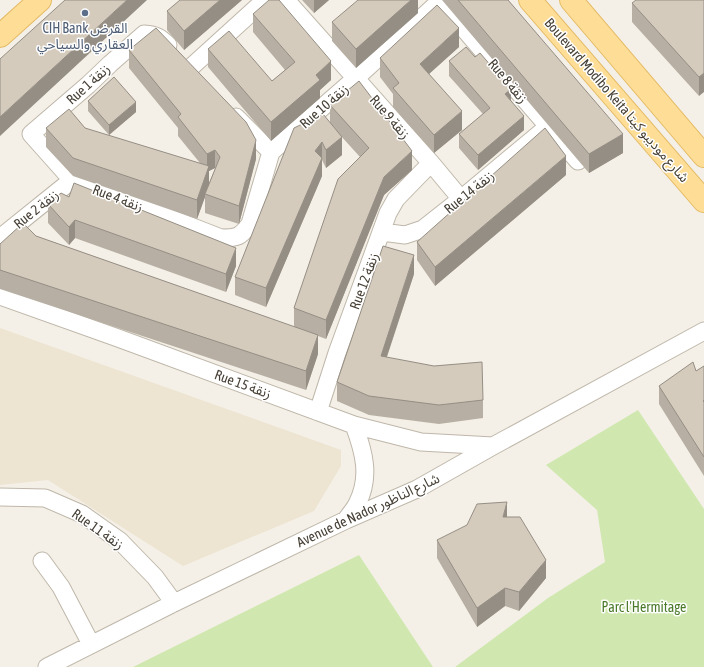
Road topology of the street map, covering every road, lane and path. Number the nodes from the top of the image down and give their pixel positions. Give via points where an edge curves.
1 (40, 0) edge
2 (264, 0) edge
3 (286, 0) edge
4 (530, 0) edge
5 (571, 0) edge
6 (439, 1) edge
7 (0, 36) edge
8 (356, 78) junction
9 (227, 108) edge
10 (548, 127) junction
11 (31, 134) joint
12 (270, 152) junction
13 (704, 156) edge
14 (578, 161) dead end
15 (431, 163) junction
16 (72, 180) junction
17 (461, 199) junction
18 (704, 201) edge
19 (382, 232) junction
20 (0, 238) edge
21 (0, 296) edge
22 (704, 331) edge
23 (318, 412) junction
24 (354, 425) junction
25 (493, 446) junction
26 (0, 497) edge
27 (346, 520) junction
28 (42, 561) dead end
29 (174, 603) junction
30 (91, 644) junction
31 (48, 667) edge

1 - 7 main road
2 - 11 street, Rue 1 زنقة via 194,75 159,37 144,34
3 - 8 street, Rue 9 زنقة
4 - 18 main road, Boulevard Modibo Keita شارع موديبو كيتا
5 - 13 main road, Boulevard Modibo Keita شارع موديبو كيتا
6 - 8 street, Rue 10 زنقة
6 - 10 street, Rue 8 زنقة
8 - 12 street, Rue 10 زنقة
8 - 15 street, Rue 9 زنقة
9 - 12 street
10 - 14 street, Rue 8 زنقة
10 - 17 street, Rue 14 زنقة
11 - 16 street, Rue 4 زنقة
12 - 16 street, Rue 4 زنقة via 250,224 243,234 234,238 221,238
15 - 17 street, Rue 9 زنقة
15 - 19 street, Rue 12 زنقة via 396,199
16 - 20 street, Rue 2 زنقة
17 - 19 street, Rue 14 زنقة via 423,229 405,235
19 - 23 street, Rue 12 زنقة
21 - 23 street, Rue 15 زنقة
22 - 25 street, Avenue de Nador شارع الناظور
23 - 24 street, Rue 15 زنقة
24 - 25 street, Rue 15 زنقة via 421,442
24 - 27 street via 362,447 365,470 363,489
25 - 27 street, Avenue de Nador شارع الناظور via 417,489
26 - 29 street, Rue 11 زنقة via 45,498 82,514 120,541 155,577
27 - 29 street, Avenue de Nador شارع الناظور
28 - 30 street via 61,587
29 - 30 street, Avenue de Nador شارع الناظور
30 - 31 street, Avenue de Nador شارع الناظور

